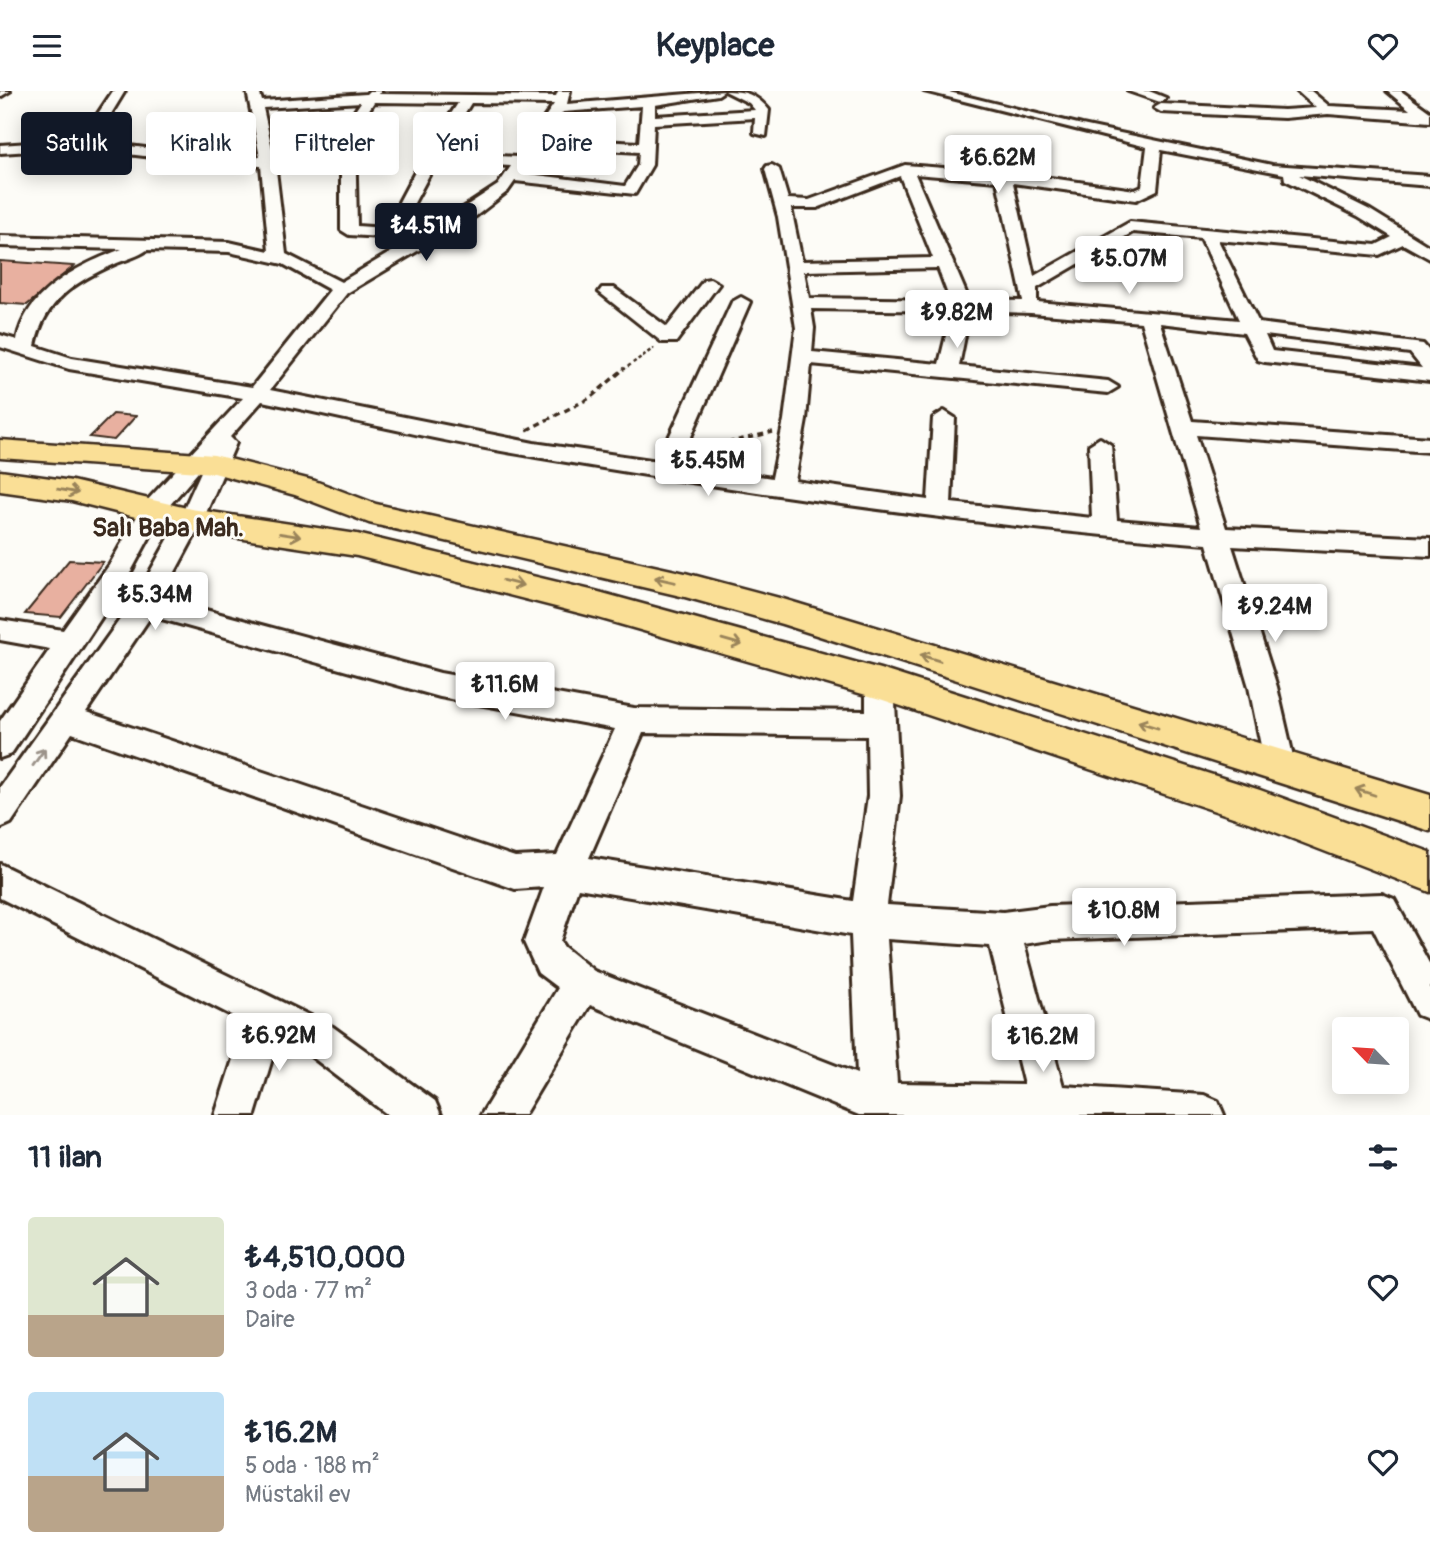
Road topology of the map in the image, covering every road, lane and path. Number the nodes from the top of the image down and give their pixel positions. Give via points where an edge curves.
1 (134, 91) edge
2 (718, 91) edge
3 (731, 91) edge
4 (930, 91) edge
5 (949, 91) edge
6 (994, 91) edge
7 (1134, 91) edge
8 (1303, 91) edge
9 (1393, 91) edge
10 (119, 92) edge
11 (373, 95) edge
12 (466, 96) edge
13 (255, 98) edge
14 (980, 99) junction
15 (562, 100) edge
16 (649, 102) junction
17 (1324, 110) junction
18 (106, 112) edge
19 (457, 112) edge
20 (762, 114) junction
21 (1428, 117) edge
22 (1159, 118) edge
23 (648, 120) junction
24 (761, 133) dead end
25 (616, 146) edge
26 (21, 148) edge
27 (646, 148) junction
28 (0, 149) edge
29 (132, 151) edge
30 (268, 162) junction
31 (503, 167) edge
32 (517, 169) joint
33 (772, 169) dead end
34 (905, 169) junction
35 (1272, 169) junction
36 (1430, 173) edge
37 (421, 175) edge
38 (548, 175) edge
39 (1004, 178) junction
40 (1430, 181) edge
41 (1136, 195) junction
42 (407, 202) dead end
43 (782, 203) junction
44 (1130, 227) junction
45 (1207, 234) junction
46 (435, 236) junction
47 (1404, 239) junction
48 (0, 241) edge
49 (151, 245) junction
50 (1430, 254) edge
51 (278, 257) junction
52 (944, 263) junction
53 (794, 266) junction
54 (710, 284) dead end
55 (1026, 284) junction
56 (341, 289) junction
57 (608, 292) dead end
58 (741, 302) dead end
59 (801, 303) junction
60 (962, 306) junction
61 (1031, 307) junction
62 (1149, 318) junction
63 (1250, 328) junction
64 (669, 338) junction
65 (0, 341) edge
66 (25, 347) junction
67 (802, 357) junction
68 (1430, 365) edge
69 (948, 370) junction
70 (1430, 375) edge
71 (1108, 387) dead end
72 (250, 402) junction
73 (944, 418) dead end
74 (1181, 427) junction
75 (794, 428) junction
76 (500, 443) junction
77 (1100, 445) dead end
78 (1430, 445) edge
79 (0, 449) edge
80 (203, 463) junction
81 (668, 463) junction
82 (0, 481) edge
83 (782, 487) junction
84 (152, 510) junction
85 (939, 510) junction
86 (191, 520) junction
87 (1105, 528) junction
88 (1215, 536) junction
89 (1430, 547) edge
90 (145, 604) junction
91 (0, 630) edge
92 (69, 642) junction
93 (880, 684) junction
94 (66, 718) junction
95 (634, 720) junction
96 (882, 725) junction
97 (0, 745) edge
98 (1280, 765) junction
99 (0, 813) edge
100 (1430, 813) edge
101 (567, 870) junction
102 (1430, 872) edge
103 (0, 880) edge
104 (868, 921) junction
105 (1003, 929) junction
106 (582, 984) junction
107 (1430, 1002) edge
108 (267, 1012) junction
109 (878, 1108) edge
110 (1051, 1110) edge
111 (235, 1115) edge
112 (421, 1115) edge
113 (502, 1115) edge
114 (1204, 1115) edge

1 - 10 street
2 - 16 street
3 - 20 street via 754,100
4 - 22 street via 996,110
5 - 14 street
6 - 14 street
7 - 22 street
8 - 17 street
9 - 21 street
10 - 18 street
11 - 12 street
11 - 13 street
11 - 46 street via 348,131 349,230
12 - 15 street
12 - 19 street
13 - 30 street
14 - 22 street via 1057,120
15 - 16 street
16 - 23 street
17 - 21 street
17 - 22 street via 1314,114
20 - 23 street
20 - 24 street
22 - 35 street
22 - 36 street via 1273,163
22 - 41 street via 1149,190
23 - 27 street
25 - 27 street
26 - 28 street
27 - 38 street via 645,165 630,191
29 - 30 street
30 - 51 street
31 - 32 street
32 - 46 street via 503,188
33 - 43 street
34 - 39 street
34 - 43 street via 811,205
34 - 52 street
35 - 40 street
35 - 47 street via 1364,213
37 - 42 street
39 - 41 street
39 - 55 street
41 - 44 street
43 - 53 street
44 - 45 street
44 - 55 street
45 - 47 street via 1379,250
45 - 63 street
46 - 56 street
47 - 50 street
48 - 49 street
49 - 51 street via 229,247
49 - 66 street via 120,255 48,298 32,320
51 - 56 street
52 - 53 street
52 - 60 street
53 - 59 street
54 - 64 street
55 - 61 street
56 - 72 street
57 - 64 street
58 - 81 street
59 - 60 street
59 - 67 street via 805,328
60 - 61 street
60 - 69 street
61 - 62 street
62 - 63 street
62 - 74 street
63 - 68 street via 1416,348
63 - 70 street via 1265,356
64 - 76 path via 590,398
65 - 66 street
66 - 72 street via 69,363
67 - 69 street
67 - 75 street
69 - 71 street
72 - 76 street
72 - 80 street
73 - 85 street
74 - 78 street
74 - 88 street
75 - 81 path
75 - 83 street
76 - 81 street
77 - 87 street
79 - 80 main road
80 - 84 street
80 - 86 street
98 -> 80 main road via 758,605 369,513 305,488
81 - 83 street
82 -> 84 main road via 72,491
83 - 85 street
84 - 86 main road
84 - 92 street via 119,570
85 - 87 street
86 - 90 street
86 -> 93 main road via 370,549 595,604
87 - 88 street
88 - 89 street
88 - 98 street via 1264,687
90 - 94 street
90 - 95 street via 440,685
91 - 92 street
92 - 97 street
93 - 96 street
93 - 102 main road via 1260,808
99 -> 94 street
94 - 101 street via 515,873
95 - 96 street
95 - 101 street
96 - 104 street via 884,796
100 -> 98 main road
101 - 104 street
101 - 106 street via 542,942 551,960
103 - 108 street
104 - 105 street
104 - 109 street
105 - 107 street via 1050,923 1382,911
105 - 110 street
106 - 109 street
106 - 113 street
108 - 111 street
108 - 112 street via 320,1040
109 - 110 street
110 - 114 street

